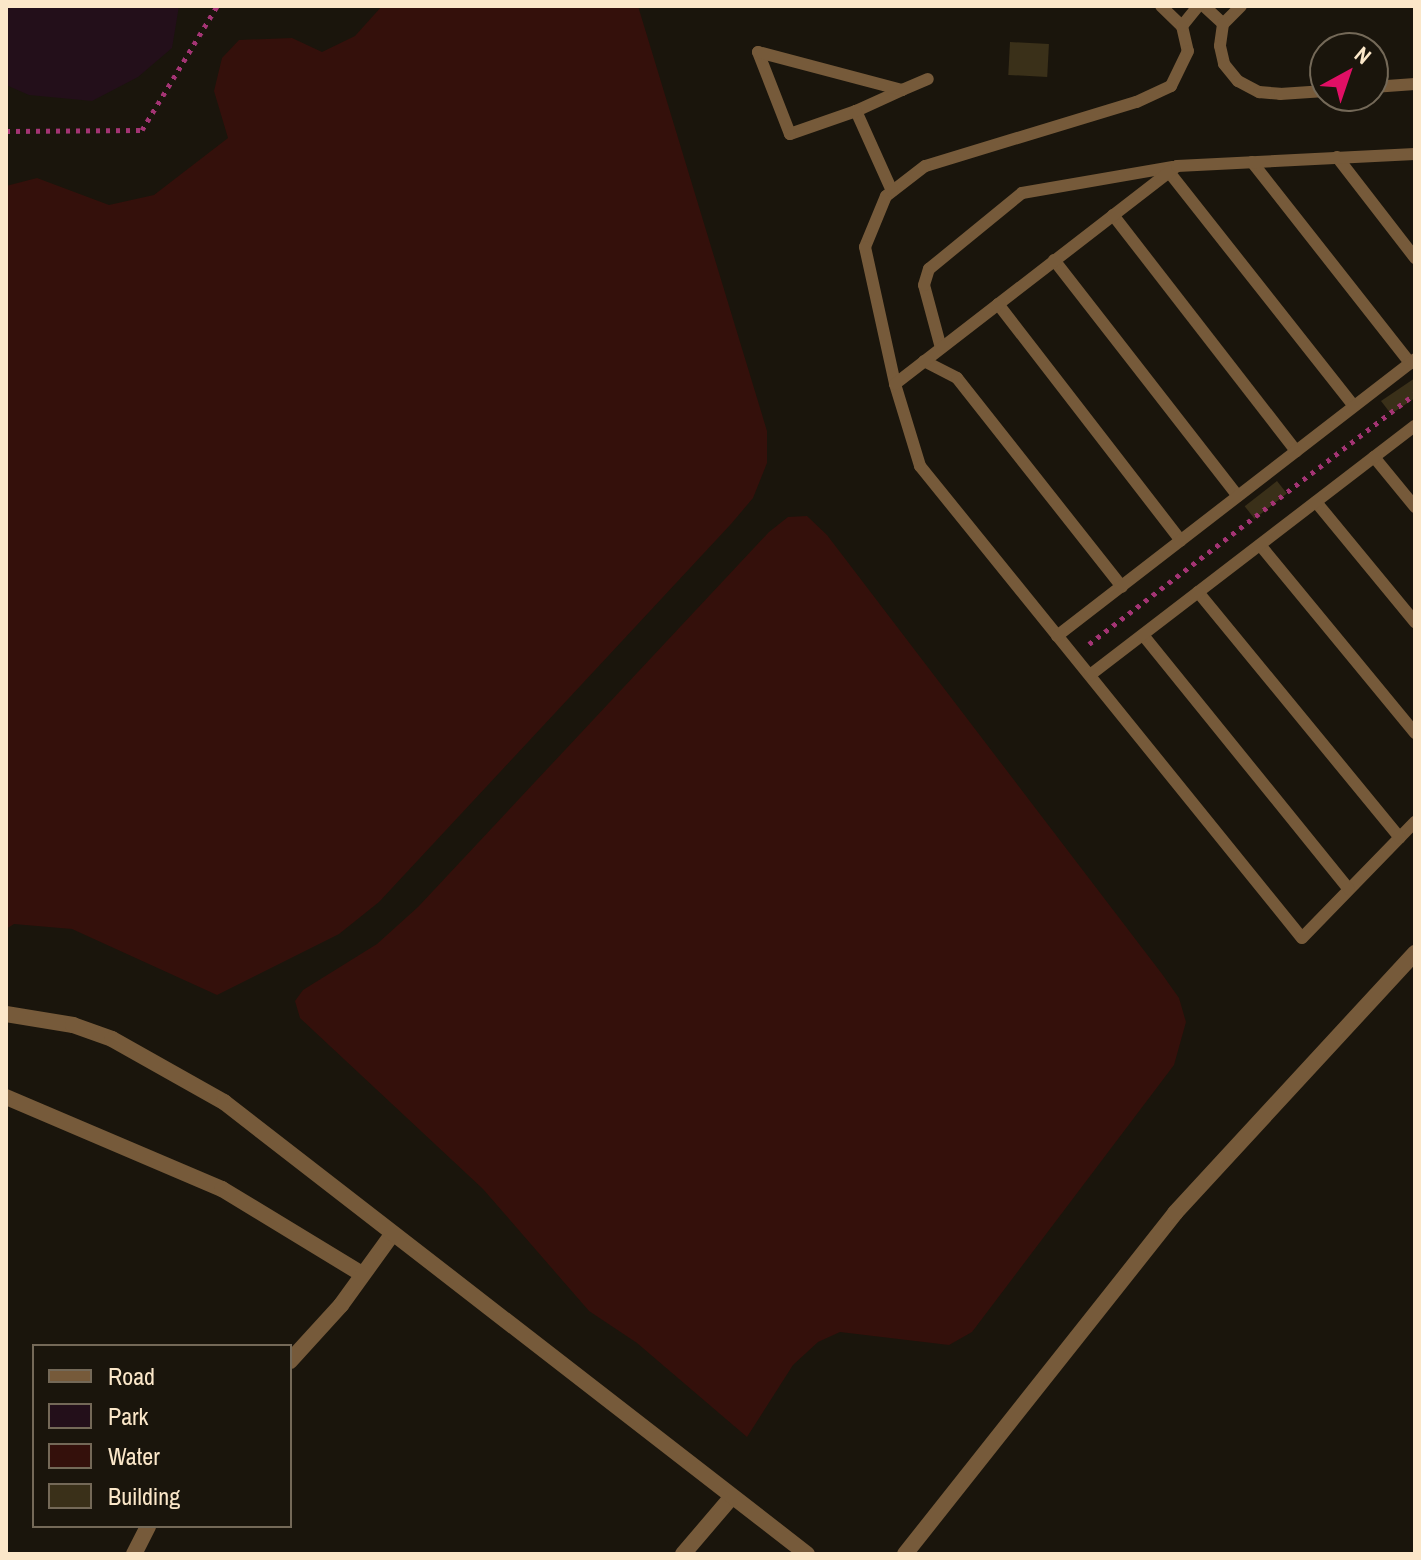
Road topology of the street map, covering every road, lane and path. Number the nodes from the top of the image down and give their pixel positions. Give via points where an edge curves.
1 (217, 6) edge
2 (1161, 6) edge
3 (1198, 6) edge
4 (1204, 6) edge
5 (1241, 6) edge
6 (1223, 24) junction
7 (1182, 26) junction
8 (928, 79) dead end
9 (1415, 84) edge
10 (1389, 86) edge
11 (902, 90) junction
12 (1309, 92) edge
13 (856, 111) junction
14 (6, 131) edge
15 (1415, 154) edge
16 (1337, 157) junction
17 (1252, 162) junction
18 (1173, 169) junction
19 (892, 191) junction
20 (1113, 215) junction
21 (1415, 258) edge
22 (1054, 260) junction
23 (998, 304) junction
24 (941, 348) junction
25 (924, 361) junction
26 (1413, 361) edge
27 (895, 384) junction
28 (1415, 394) edge
29 (1354, 406) junction
30 (1415, 426) edge
31 (1296, 451) junction
32 (1374, 457) junction
33 (1238, 496) junction
34 (1316, 502) junction
35 (1415, 507) edge
36 (1181, 541) junction
37 (1260, 545) junction
38 (1122, 587) junction
39 (1198, 592) junction
40 (1415, 622) edge
41 (1143, 635) junction
42 (1057, 636) junction
43 (1084, 647) dead end
44 (1090, 675) junction
45 (1415, 733) edge
46 (1415, 822) edge
47 (1400, 838) junction
48 (1349, 889) junction
49 (1415, 953) edge
50 (6, 1014) edge
51 (6, 1097) edge
52 (391, 1236) junction
53 (362, 1274) junction
54 (292, 1359) edge
55 (730, 1499) junction
56 (147, 1528) edge
57 (134, 1554) edge
58 (683, 1554) edge
59 (807, 1554) edge
60 (905, 1554) edge

1 - 14 path via 142,130
2 - 7 lane
3 - 7 lane
4 - 6 lane
5 - 6 lane
6 - 12 lane via 1224,64 1238,81 1280,94
7 - 19 lane via 1188,51 1182,70 1157,94 925,166
8 - 11 lane
9 - 10 lane
11 - 13 lane
11 - 13 lane via 758,52 790,134
13 - 19 lane
15 - 16 lane
16 - 17 lane
16 - 21 lane
17 - 18 lane
17 - 26 lane
18 - 20 lane
18 - 24 lane via 1022,193 929,269 924,285
18 - 29 lane
19 - 27 lane via 865,247
20 - 22 lane
20 - 31 lane
22 - 23 lane
22 - 33 lane
23 - 24 lane
23 - 36 lane
24 - 25 lane
25 - 27 lane
25 - 38 lane via 957,378
26 - 29 lane
27 - 42 lane via 920,466
28 - 43 path
29 - 31 lane
30 - 32 lane
31 - 33 lane
32 - 34 lane
32 - 35 lane
33 - 36 lane
34 - 37 lane
34 - 40 lane
36 - 38 lane
37 - 39 lane
37 - 45 lane
38 - 42 lane
39 - 41 lane
39 - 47 lane
41 - 44 lane
41 - 48 lane
42 - 44 lane
44 - 48 lane via 1302,938
46 - 47 lane
47 - 48 lane
49 - 60 street via 1175,1213
50 - 52 street via 73,1025 182,1075 224,1102
51 - 53 street via 222,1189
52 - 53 street
52 - 55 street
53 - 54 street
55 - 58 street
55 - 59 street
56 - 57 street

